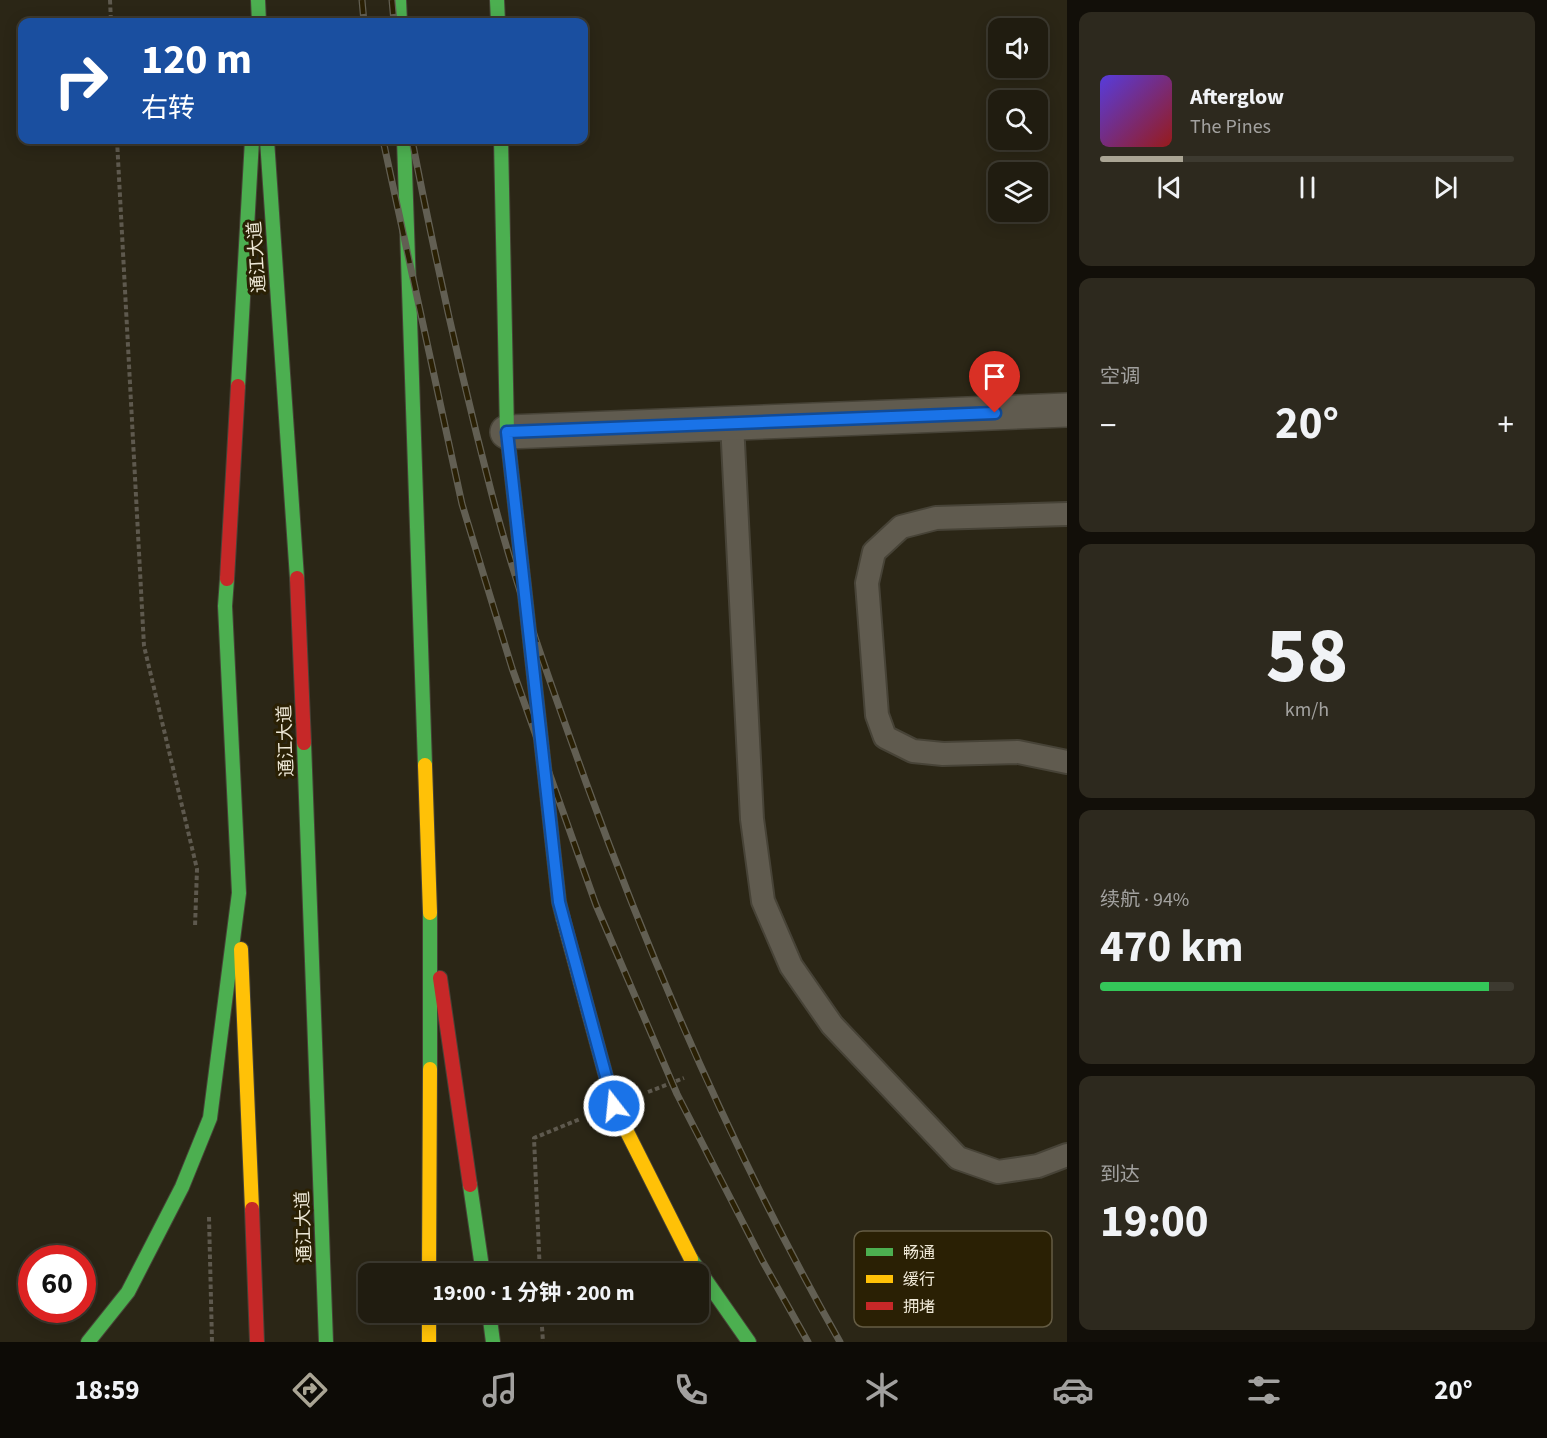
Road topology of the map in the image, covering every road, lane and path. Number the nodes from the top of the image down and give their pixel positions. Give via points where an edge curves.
1 (110, 0) edge
2 (258, 0) edge
3 (399, 0) edge
4 (497, 0) edge
5 (111, 18) edge
6 (259, 18) edge
7 (400, 18) edge
8 (498, 18) edge
9 (117, 144) edge
10 (252, 144) edge
11 (267, 144) edge
12 (404, 144) edge
13 (501, 144) edge
14 (1067, 410) edge
15 (732, 423) junction
16 (507, 432) junction
17 (1067, 514) edge
18 (1067, 762) edge
19 (196, 869) dead end
20 (239, 893) junction
21 (430, 913) junction
22 (684, 1078) dead end
23 (614, 1106) junction
24 (1067, 1155) edge
25 (429, 1263) edge
26 (481, 1263) edge
27 (540, 1263) edge
28 (429, 1323) edge
29 (490, 1323) edge
30 (542, 1323) edge
31 (88, 1342) edge
32 (257, 1342) edge
33 (326, 1342) edge
34 (429, 1342) edge
35 (493, 1342) edge
36 (543, 1342) edge
37 (748, 1342) edge

1 - 5 path
2 - 6 main road
3 - 7 main road
4 - 8 main road
9 - 19 path via 144,646
10 - 20 main road, 通江大道 via 225,606
11 - 33 main road, 通江大道 via 300,629
12 - 21 main road
13 - 16 main road
14 - 15 street
15 - 16 street
15 - 24 lane via 752,819 764,901 791,966 832,1025 958,1158 998,1172 1038,1166
16 - 23 main road via 559,902
17 - 18 lane via 936,518 901,527 874,552 867,583 877,716 885,737 912,751 1018,752
20 - 31 main road via 210,1118 182,1187 128,1292
20 - 32 main road, 通江大道
21 - 25 main road
21 - 26 main road
22 - 23 path
23 - 27 path via 534,1138
23 - 37 main road via 690,1257
28 - 34 main road
29 - 35 main road
30 - 36 path

